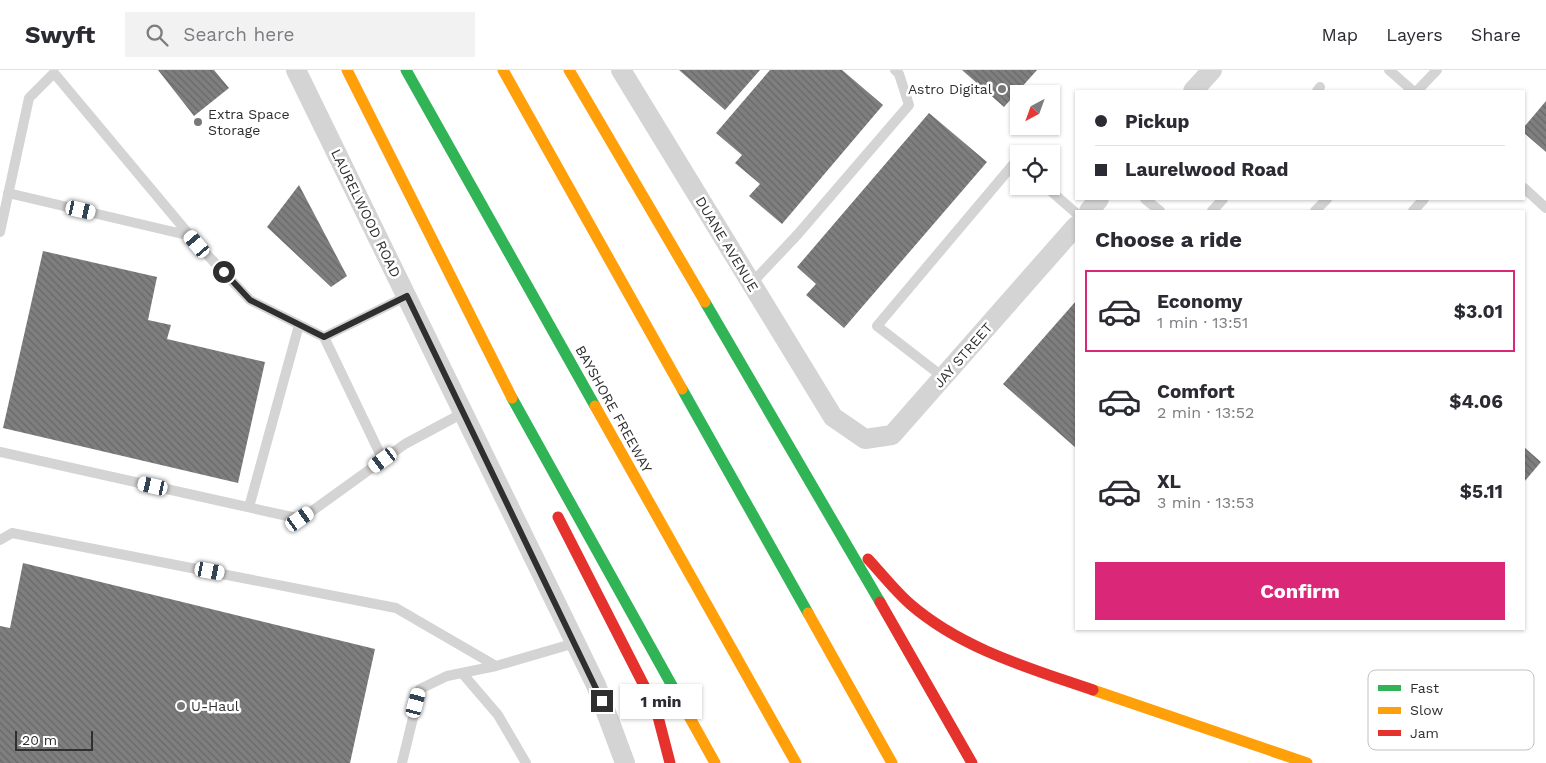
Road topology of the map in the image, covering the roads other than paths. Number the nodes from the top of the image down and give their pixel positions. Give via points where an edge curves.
1 (296, 70) edge
2 (347, 70) edge
3 (406, 70) edge
4 (503, 70) edge
5 (569, 70) edge
6 (621, 70) edge
7 (895, 70) edge
8 (1212, 70) edge
9 (1389, 70) edge
10 (1437, 70) edge
11 (1194, 90) edge
12 (1412, 90) edge
13 (1419, 90) edge
14 (1010, 168) edge
15 (1525, 189) edge
16 (8, 193) junction
17 (1055, 195) edge
18 (1098, 200) edge
19 (1146, 200) edge
20 (1222, 200) edge
21 (1326, 200) edge
22 (1423, 200) edge
23 (1546, 208) edge
24 (1090, 210) edge
25 (1159, 210) edge
26 (1213, 210) edge
27 (1316, 210) edge
28 (1414, 210) edge
29 (1075, 213) edge
30 (1075, 227) edge
31 (0, 232) edge
32 (191, 236) junction
33 (751, 284) junction
34 (407, 296) junction
35 (299, 325) junction
36 (324, 337) junction
37 (943, 377) junction
38 (502, 380) junction
39 (463, 413) junction
40 (833, 418) joint
41 (516, 427) dead end
42 (0, 452) edge
43 (383, 460) junction
44 (809, 478) junction
45 (553, 507) dead end
46 (249, 508) junction
47 (0, 540) edge
48 (575, 643) junction
49 (496, 666) junction
50 (462, 673) junction
51 (402, 763) edge
52 (526, 763) edge
53 (625, 763) edge
54 (670, 763) edge
55 (715, 763) edge
56 (796, 763) edge
57 (892, 763) edge
58 (972, 763) edge
59 (1307, 763) edge

1 - 34 street, LAURELWOOD ROAD
2 - 38 highway
3 - 56 highway, BAYSHORE FREEWAY
4 - 57 highway
5 - 44 highway
6 - 33 street, DUANE AVENUE
7 - 33 lane via 909,105
8 - 11 street
9 - 12 lane
10 - 13 lane
14 - 37 lane via 878,326
15 - 23 lane
16 - 31 lane
16 - 32 lane
16 - 32 lane via 29,98 54,73
17 - 29 lane
18 - 24 street
19 - 25 lane
20 - 26 lane
21 - 27 lane
22 - 28 lane
30 - 37 street, JAY STREET
32 - 35 lane via 250,300
33 - 40 street, DUANE AVENUE
34 - 36 lane
34 - 39 street, LAURELWOOD ROAD
35 - 36 lane
35 - 46 lane
36 - 43 lane
37 - 40 street, JAY STREET via 892,435 865,439
38 - 41 highway
38 - 55 highway
39 - 43 lane via 405,444
39 - 48 street, LAURELWOOD ROAD
42 - 46 lane
43 - 46 lane via 300,519
44 - 58 highway
44 - 59 highway via 867,558 910,604 954,635 1000,658
45 - 54 highway via 656,709
47 - 49 lane via 12,533 396,608
48 - 49 lane
48 - 53 street, LAURELWOOD ROAD via 596,685
49 - 50 lane
50 - 51 lane via 447,676 420,689
50 - 52 lane via 498,715

